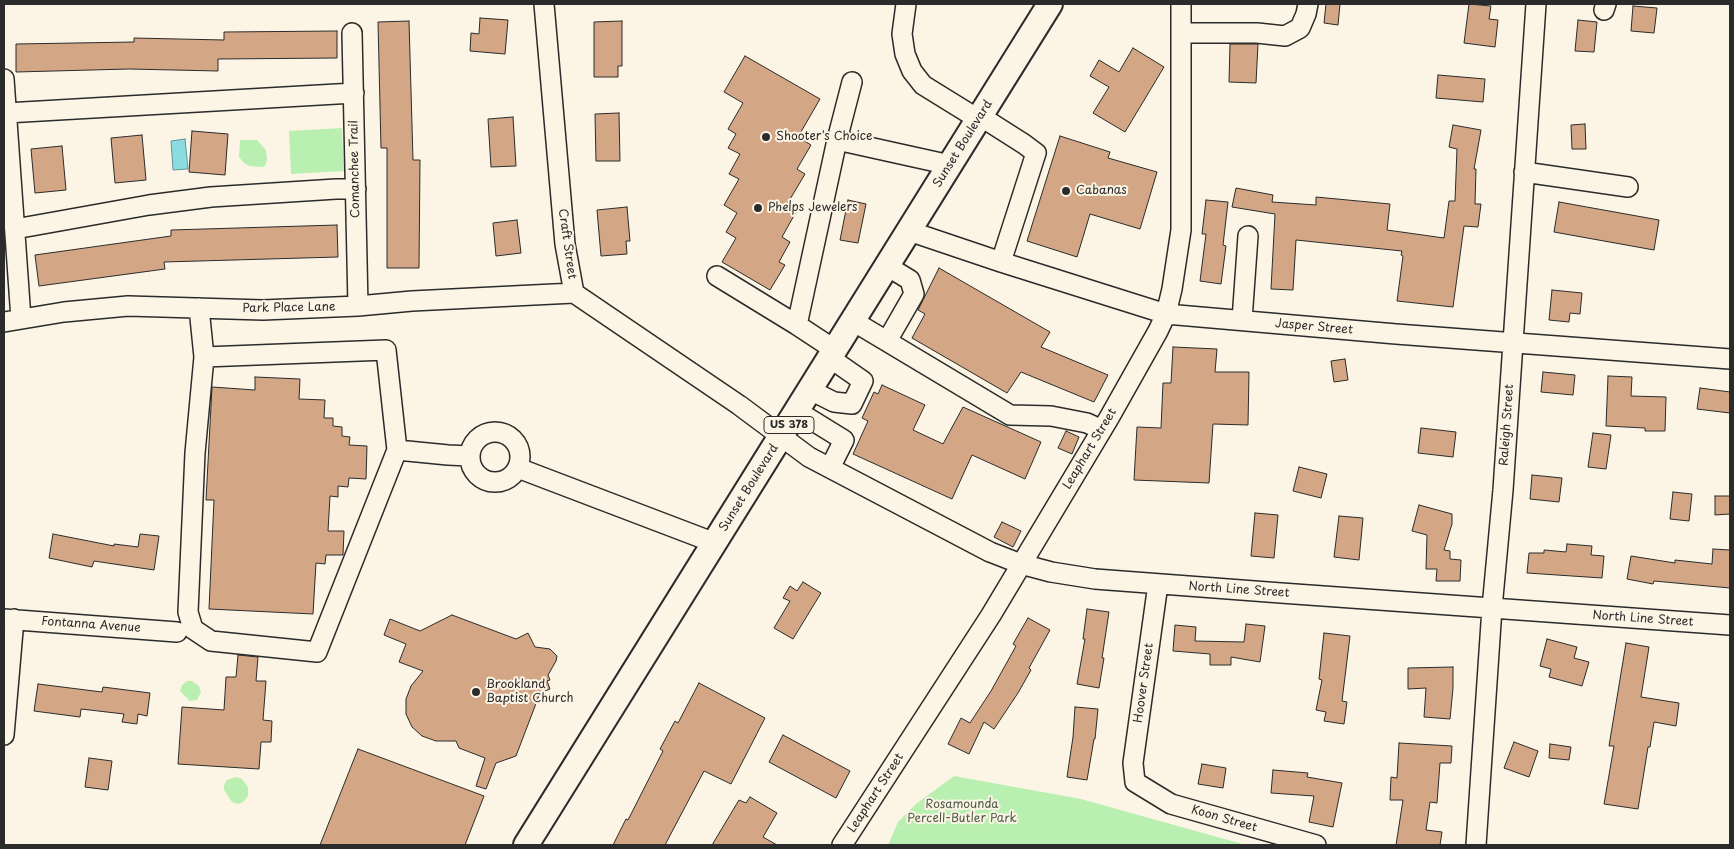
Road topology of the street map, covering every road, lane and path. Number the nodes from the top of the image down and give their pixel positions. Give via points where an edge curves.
1 (544, 4) edge
2 (906, 4) edge
3 (1050, 4) edge
4 (1181, 4) edge
5 (1308, 4) edge
6 (1536, 4) edge
7 (352, 33) dead end
8 (1181, 33) junction
9 (4, 79) edge
10 (852, 82) dead end
11 (354, 94) junction
12 (6, 113) junction
13 (979, 118) junction
14 (837, 140) junction
15 (950, 165) junction
16 (1524, 172) junction
17 (1628, 187) dead end
18 (356, 189) junction
19 (14, 229) junction
20 (909, 230) junction
21 (1248, 236) dead end
22 (1001, 262) junction
23 (887, 266) junction
24 (717, 276) dead end
25 (574, 293) junction
26 (358, 306) junction
27 (199, 308) junction
28 (1166, 314) junction
29 (12, 320) edge
30 (1242, 320) junction
31 (853, 321) junction
32 (796, 325) junction
33 (887, 341) junction
34 (1512, 343) junction
35 (833, 354) junction
36 (204, 357) junction
37 (1730, 359) edge
38 (810, 390) junction
39 (797, 411) junction
40 (1102, 430) junction
41 (782, 436) junction
42 (397, 450) junction
43 (470, 456) junction
44 (518, 468) junction
45 (830, 468) junction
46 (715, 543) junction
47 (1020, 564) junction
48 (1158, 584) junction
49 (1492, 608) junction
50 (9, 619) edge
51 (1730, 625) edge
52 (177, 632) dead end
53 (4, 735) edge
54 (1135, 782) joint
55 (526, 845) edge
56 (842, 845) edge
57 (1316, 845) edge
58 (1476, 845) edge

1 - 25 street, Craft Street via 565,244
2 - 13 street via 902,34 912,71 923,85
3 - 13 main road, Sunset Boulevard / US 378
4 - 8 street, Leaphart Street
5 - 8 street via 1300,28 1285,36
6 - 16 street, Raleigh Street
7 - 11 street, Comanchee Trail
8 - 28 street, Leaphart Street via 1181,230
9 - 12 street
10 - 14 street
11 - 12 street
11 - 18 street, Comanchee Trail
12 - 19 street
13 - 15 main road, Sunset Boulevard / US 378
13 - 22 street via 1036,153
14 - 15 street
14 - 32 street
15 - 20 main road, Sunset Boulevard / US 378
16 - 17 street
16 - 34 street, Raleigh Street
18 - 19 street via 212,197
18 - 26 street, Comanchee Trail
19 - 29 street
20 - 22 street, Jasper Street
20 - 23 main road, Sunset Boulevard / US 378
21 - 30 street
22 - 28 street, Jasper Street
23 - 31 main road, Sunset Boulevard / US 378
23 - 33 street via 910,280 914,294
24 - 32 street
25 - 26 street, Park Place Lane
25 - 41 street, Craft Street
26 - 27 street, Park Place Lane via 263,310
27 - 29 street, Park Place Lane via 128,306
27 - 36 street
28 - 30 street, Jasper Street
28 - 40 street, Leaphart Street
30 - 34 street, Jasper Street
31 - 33 street
31 - 35 main road, Sunset Boulevard / US 378
32 - 35 street
33 - 40 street via 1010,415 1051,416 1087,423
34 - 37 street, Jasper Street
34 - 49 street, Raleigh Street
35 - 38 main road, Sunset Boulevard / US 378
35 - 38 street via 863,381 852,404 834,402
36 - 42 street via 386,350
36 - 42 street via 195,453 188,612 193,629 211,641 317,652
38 - 39 main road, Sunset Boulevard / US 378
39 - 41 main road, Sunset Boulevard / US 378
39 - 45 street via 844,440
40 - 47 street, Leaphart Street
41 - 45 street, North Line Street
41 - 46 main road, Sunset Boulevard / US 378
42 - 43 street
43 - 44 street via 475,472 489,482 506,480
43 - 44 street via 477,440 491,432 499,432 518,445 521,460
44 - 46 street
45 - 47 street, North Line Street via 990,552
46 - 55 main road, Sunset Boulevard / US 378
47 - 48 street, North Line Street via 1095,579
47 - 56 street, Leaphart Street
48 - 49 street, North Line Street
48 - 54 street, Hoover Street via 1133,763
49 - 51 street, North Line Street
49 - 58 street, Raleigh Street
50 - 52 street, Fontanna Avenue
50 - 53 street
54 - 57 street, Koon Street via 1171,804

